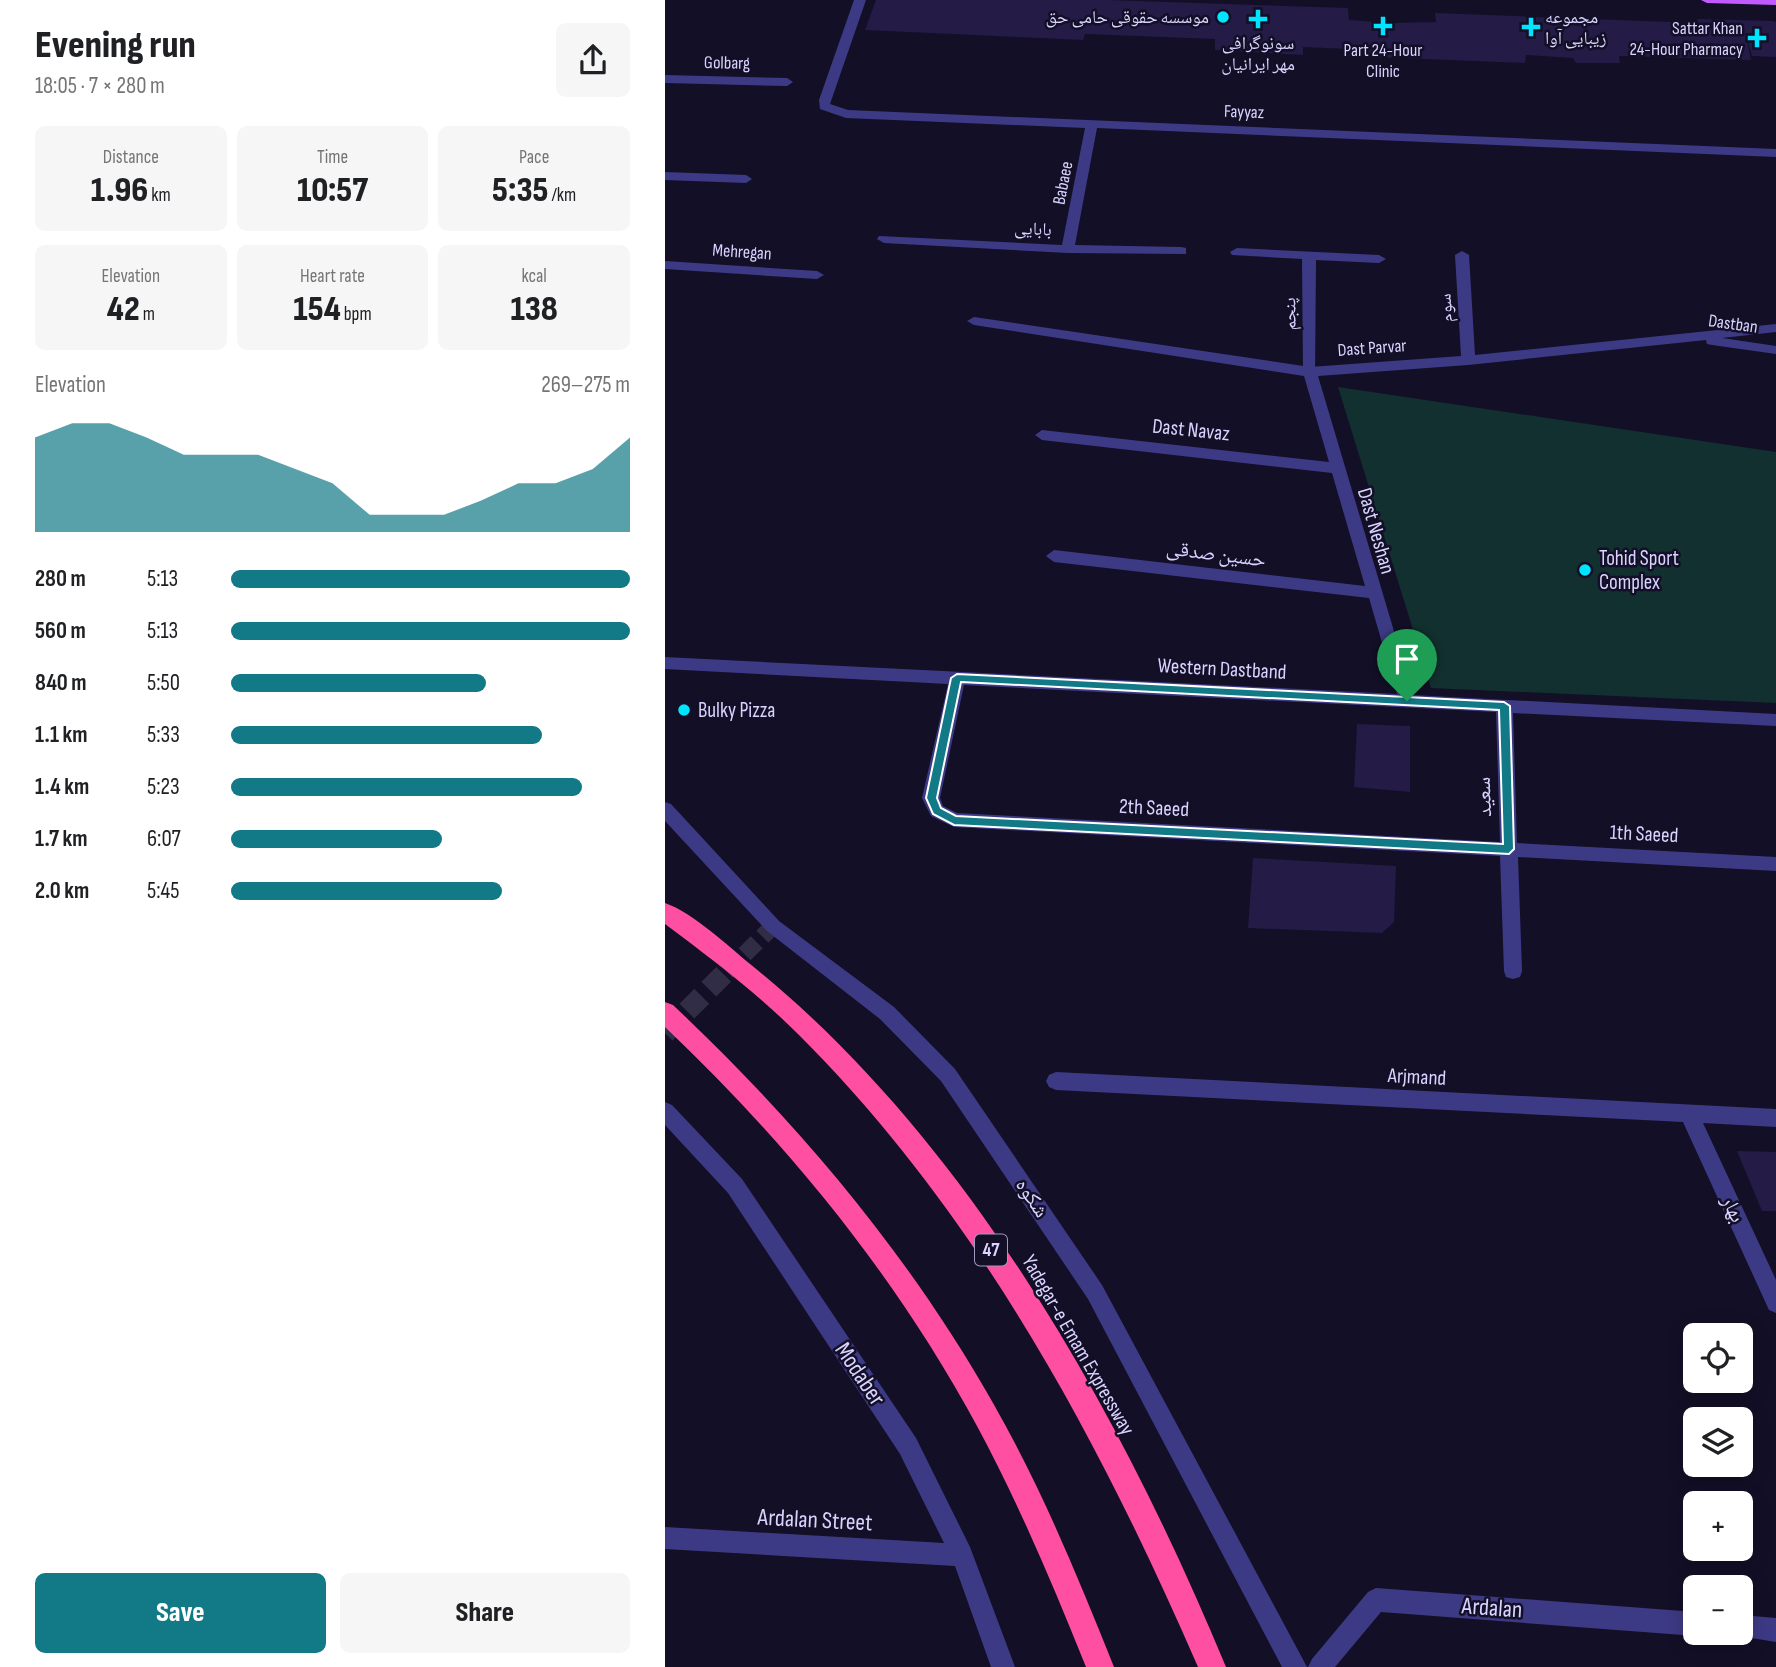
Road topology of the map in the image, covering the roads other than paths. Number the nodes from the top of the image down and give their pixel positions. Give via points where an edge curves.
1 (860, 0) edge
2 (1707, 0) edge
3 (1776, 2) edge
4 (665, 79) edge
5 (787, 82) dead end
6 (1092, 123) junction
7 (1776, 153) edge
8 (665, 176) edge
9 (746, 179) dead end
10 (884, 239) dead end
11 (1068, 248) junction
12 (1181, 251) dead end
13 (1237, 251) dead end
14 (1309, 255) junction
15 (1462, 255) dead end
16 (1379, 259) dead end
17 (665, 265) edge
18 (817, 275) dead end
19 (974, 321) dead end
20 (1776, 328) edge
21 (1685, 337) junction
22 (1776, 350) edge
23 (1468, 360) junction
24 (1310, 372) junction
25 (1042, 435) dead end
26 (1336, 468) junction
27 (1054, 556) dead end
28 (1373, 593) junction
29 (665, 663) edge
30 (957, 678) junction
31 (1407, 701) junction
32 (1504, 706) junction
33 (1776, 720) edge
34 (665, 809) edge
35 (1509, 849) junction
36 (1776, 864) edge
37 (665, 912) edge
38 (1513, 971) dead end
39 (665, 1012) edge
40 (1056, 1081) dead end
41 (665, 1111) edge
42 (1689, 1114) junction
43 (1776, 1118) edge
44 (1776, 1303) edge
45 (665, 1538) edge
46 (962, 1555) junction
47 (1683, 1623) edge
48 (1753, 1628) edge
49 (1776, 1630) edge
50 (1003, 1667) edge
51 (1101, 1667) edge
52 (1212, 1667) edge
53 (1295, 1667) edge
54 (1320, 1667) edge

1 - 6 street, Fayyaz via 825,100 828,109 846,114
2 - 3 main road
4 - 5 street, Golbarg
6 - 7 street, Fayyaz
6 - 11 street, Babaee
8 - 9 street
10 - 11 street, بابایی
11 - 12 street, بابایی
13 - 14 street
14 - 16 street
14 - 24 street, پنجم
15 - 23 street, سوم
17 - 18 street, Mehregan
19 - 24 street, Dast Parvar
20 - 21 street, Dast Parvar
21 - 22 street, Dastban
21 - 23 street, Dast Parvar
23 - 24 street, Dast Parvar
24 - 26 street, Dast Neshan
25 - 26 street, Dast Navaz
26 - 28 street, Dast Neshan
27 - 28 street, حسین صدقی
28 - 31 street, Dast Neshan
29 - 30 street, Western Dastband
30 - 31 street, Western Dastband
30 - 35 street, 2th Saeed via 931,798 937,811 954,820
31 - 32 street, Western Dastband
32 - 33 street, Western Dastband
32 - 35 street, سعید
34 - 53 street, شکوه via 773,926 887,1013 948,1075 1095,1292
35 - 36 street, 1th Saeed
35 - 38 street, سعید
37 - 52 highway, Yadegar-e Emam Expressway / 47 via 807,1028 934,1170 1007,1274 1086,1404 1173,1574
39 - 51 highway via 732,1073 807,1156 899,1276 966,1380 1054,1552
40 - 42 street, Arjmand
41 - 46 street, Modaber via 735,1186 908,1446
42 - 43 street, Arjmand
42 - 44 street, بهار
45 - 46 street, Ardalan Street
46 - 50 street, Modaber
47 - 54 street, Ardalan via 1376,1600
48 - 49 street

